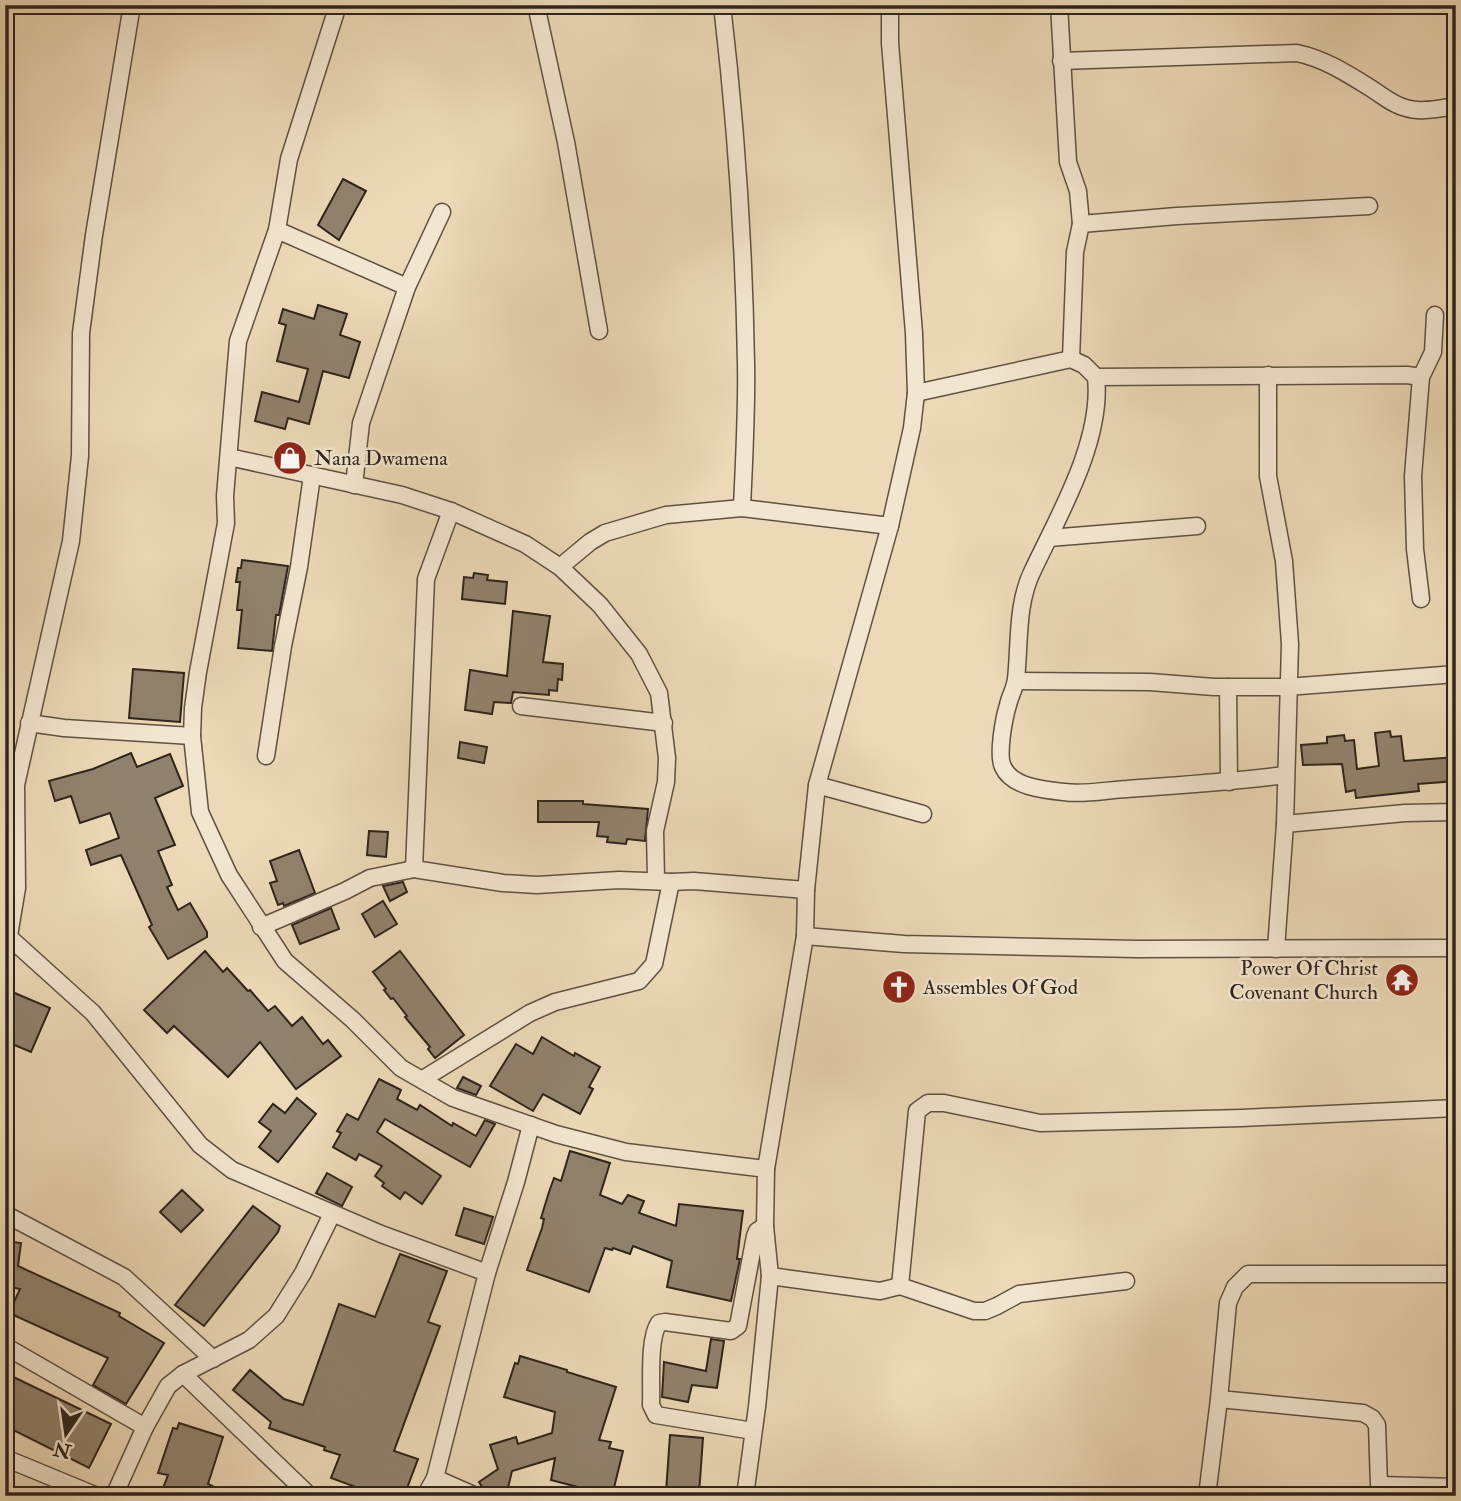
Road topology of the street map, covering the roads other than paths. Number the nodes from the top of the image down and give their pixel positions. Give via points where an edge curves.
1 (132, 5) edge
2 (338, 5) edge
3 (536, 5) edge
4 (722, 5) edge
5 (890, 5) edge
6 (1059, 5) edge
7 (1061, 61) junction
8 (1456, 106) edge
9 (1369, 206) dead end
10 (442, 212) dead end
11 (1081, 224) junction
12 (277, 230) junction
13 (408, 287) junction
14 (1435, 316) dead end
15 (599, 331) dead end
16 (1071, 359) junction
17 (1268, 375) junction
18 (1096, 377) junction
19 (1421, 377) junction
20 (916, 393) junction
21 (229, 457) junction
22 (312, 476) junction
23 (354, 485) junction
24 (742, 508) junction
25 (451, 511) junction
26 (1197, 526) dead end
27 (890, 527) junction
28 (1049, 538) junction
29 (560, 567) junction
30 (1421, 599) dead end
31 (1456, 674) edge
32 (1016, 681) junction
33 (1228, 687) junction
34 (1287, 688) junction
35 (520, 706) dead end
36 (29, 723) junction
37 (664, 723) junction
38 (192, 736) junction
39 (266, 756) dead end
40 (1285, 775) junction
41 (1229, 782) junction
42 (11, 784) edge
43 (817, 785) junction
44 (1456, 812) edge
45 (923, 814) dead end
46 (1285, 824) junction
47 (414, 869) junction
48 (664, 881) junction
49 (806, 890) junction
50 (261, 927) junction
51 (805, 936) junction
52 (10, 938) junction
53 (1456, 948) edge
54 (1276, 949) junction
55 (5, 960) edge
56 (423, 1079) junction
57 (1456, 1108) edge
58 (531, 1125) junction
59 (766, 1169) junction
60 (5, 1214) edge
61 (332, 1214) junction
62 (765, 1226) junction
63 (487, 1273) junction
64 (1456, 1274) edge
65 (770, 1276) junction
66 (1126, 1281) dead end
67 (900, 1286) junction
68 (5, 1346) edge
69 (213, 1359) junction
70 (183, 1374) junction
71 (1219, 1399) junction
72 (145, 1427) junction
73 (753, 1431) junction
74 (5, 1458) edge
75 (435, 1478) junction
76 (1456, 1487) edge
77 (1378, 1490) edge
78 (97, 1496) edge
79 (114, 1496) edge
80 (310, 1496) edge
81 (425, 1496) edge
82 (475, 1496) edge
83 (745, 1496) edge
84 (1207, 1496) edge

1 - 36 street via 81,332 80,456 71,541
2 - 12 street via 289,159
3 - 15 street
4 - 24 street via 735,117 743,280
5 - 20 street
6 - 7 street
7 - 8 street via 1297,53 1334,67 1407,109
7 - 11 street via 1068,162 1078,191
9 - 11 street
10 - 13 street
11 - 16 street via 1075,252
12 - 13 street
12 - 21 street via 238,341
13 - 23 street via 361,423
14 - 19 street via 1433,352
16 - 18 street
16 - 20 street
17 - 18 street
17 - 19 street
17 - 34 street via 1267,456 1284,561 1290,644
18 - 28 street via 1096,407 1084,457
19 - 30 street via 1413,503
20 - 27 street
21 - 22 street
21 - 38 street via 224,533 198,672
22 - 23 street
22 - 39 street
23 - 25 street
24 - 27 street
24 - 29 street via 666,515 606,533
25 - 29 street via 525,544
25 - 47 street via 426,579
26 - 28 street
27 - 43 street
28 - 32 street via 1024,596
29 - 37 street via 600,605 639,654 660,694
31 - 34 street
32 - 33 street
32 - 41 street via 1007,706 1000,756 1005,771 1022,784 1066,793
33 - 34 street
33 - 41 street
34 - 40 street
35 - 37 street
36 - 38 street
36 - 42 street
37 - 48 street via 666,782 655,831
38 - 50 street via 200,812 229,875
40 - 41 street
40 - 46 street
42 - 52 street via 17,888
43 - 45 street
43 - 49 street
44 - 46 street
46 - 54 street
47 - 48 street via 537,885
47 - 50 street via 370,878
48 - 49 street
48 - 56 street via 654,964 639,981 555,1002 530,1013
49 - 51 street
50 - 56 street via 285,961 401,1068
51 - 54 street via 904,944
51 - 59 street
52 - 55 street
52 - 61 street via 93,1013 200,1145 232,1170
53 - 54 street
56 - 58 street via 453,1098
57 - 67 street via 1040,1123 944,1102 928,1103 918,1111
58 - 59 street via 626,1152
58 - 63 street
59 - 62 street
60 - 69 street via 124,1277
61 - 63 street
61 - 69 street via 276,1316 249,1340
62 - 65 street
62 - 73 street via 755,1236 738,1326 731,1331 665,1322 655,1329 654,1339 651,1405 656,1415
63 - 75 street
64 - 71 street via 1248,1273 1228,1303
65 - 67 street via 870,1291
65 - 73 street
66 - 67 street via 1019,1294 985,1311
68 - 72 street
69 - 70 street
70 - 72 street via 168,1386
70 - 80 street
71 - 77 street via 1363,1413 1377,1425
71 - 84 street
72 - 79 street
73 - 83 street
74 - 78 street
75 - 81 street
75 - 82 street
76 - 77 street

